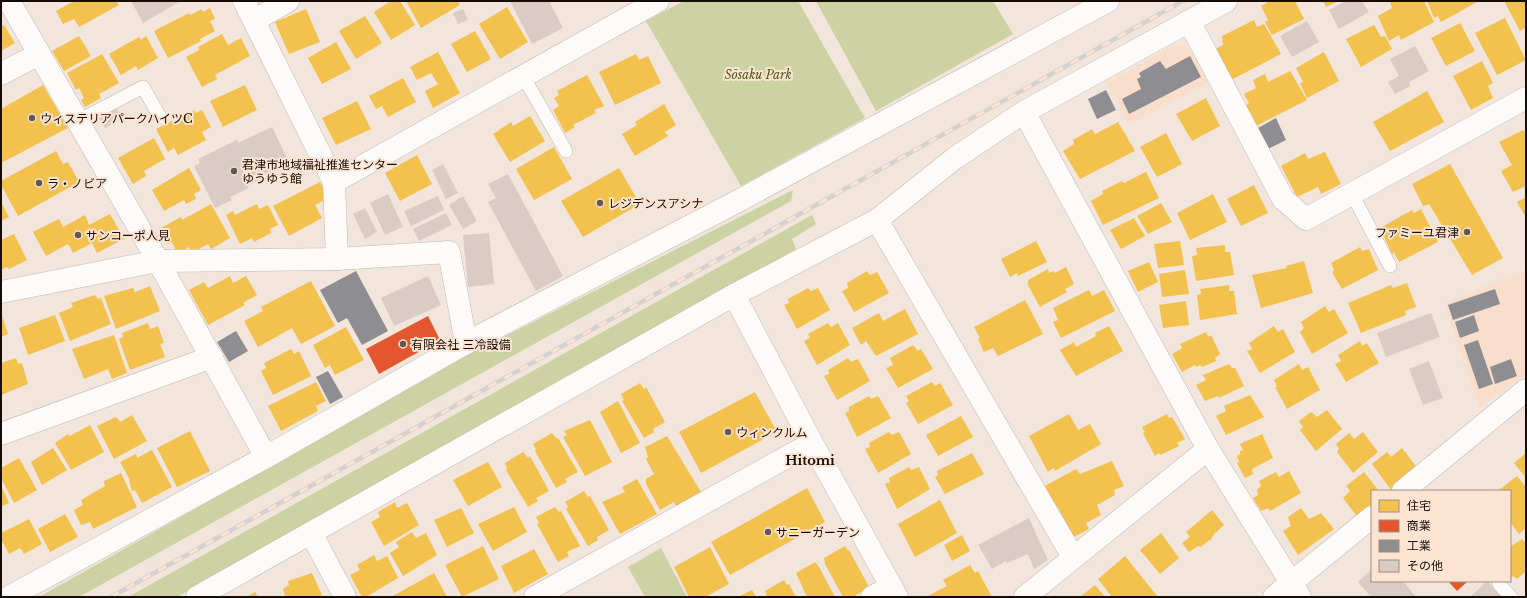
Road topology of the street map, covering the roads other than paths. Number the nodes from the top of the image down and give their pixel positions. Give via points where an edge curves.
1 (9, 1) edge
2 (244, 1) edge
3 (288, 1) edge
4 (658, 1) edge
5 (1108, 1) edge
6 (1226, 1) edge
7 (255, 20) junction
8 (1189, 21) junction
9 (39, 54) junction
10 (1, 74) edge
11 (523, 76) junction
12 (1526, 98) edge
13 (1024, 112) junction
14 (160, 117) dead end
15 (78, 121) junction
16 (566, 151) dead end
17 (334, 182) junction
18 (1352, 194) junction
19 (877, 220) junction
20 (337, 259) junction
21 (158, 261) junction
22 (1390, 266) dead end
23 (1, 292) edge
24 (734, 295) junction
25 (466, 343) junction
26 (212, 357) junction
27 (1526, 390) edge
28 (1, 434) edge
29 (812, 443) junction
30 (1208, 449) junction
31 (266, 457) junction
32 (1404, 490) edge
33 (1371, 518) edge
34 (311, 533) junction
35 (1073, 557) junction
36 (1499, 584) dead end
37 (1288, 593) edge
38 (546, 594) edge
39 (887, 594) edge
40 (200, 596) edge
41 (9, 597) edge
42 (345, 597) edge
43 (1025, 597) edge
44 (1511, 597) edge

1 - 9 street
2 - 7 street
3 - 7 street
4 - 11 street
5 - 25 street via 754,193
6 - 8 street
7 - 17 street
8 - 13 street
8 - 18 street via 1283,199 1306,219
9 - 10 street
9 - 15 street
11 - 16 lane
11 - 17 street
12 - 18 street
13 - 19 street via 956,158
13 - 30 street
14 - 15 lane via 143,87
15 - 21 street
17 - 20 street
18 - 22 lane
19 - 24 street
19 - 35 street
20 - 21 street
20 - 25 street via 449,252
21 - 23 street
21 - 26 street
24 - 29 street
24 - 34 street
25 - 31 street
26 - 28 street
26 - 31 street
27 - 32 street
29 - 38 street
29 - 39 street
30 - 35 street
30 - 37 street
31 - 41 street
33 - 37 street
34 - 40 street
34 - 42 street
35 - 43 street
36 - 44 lane

